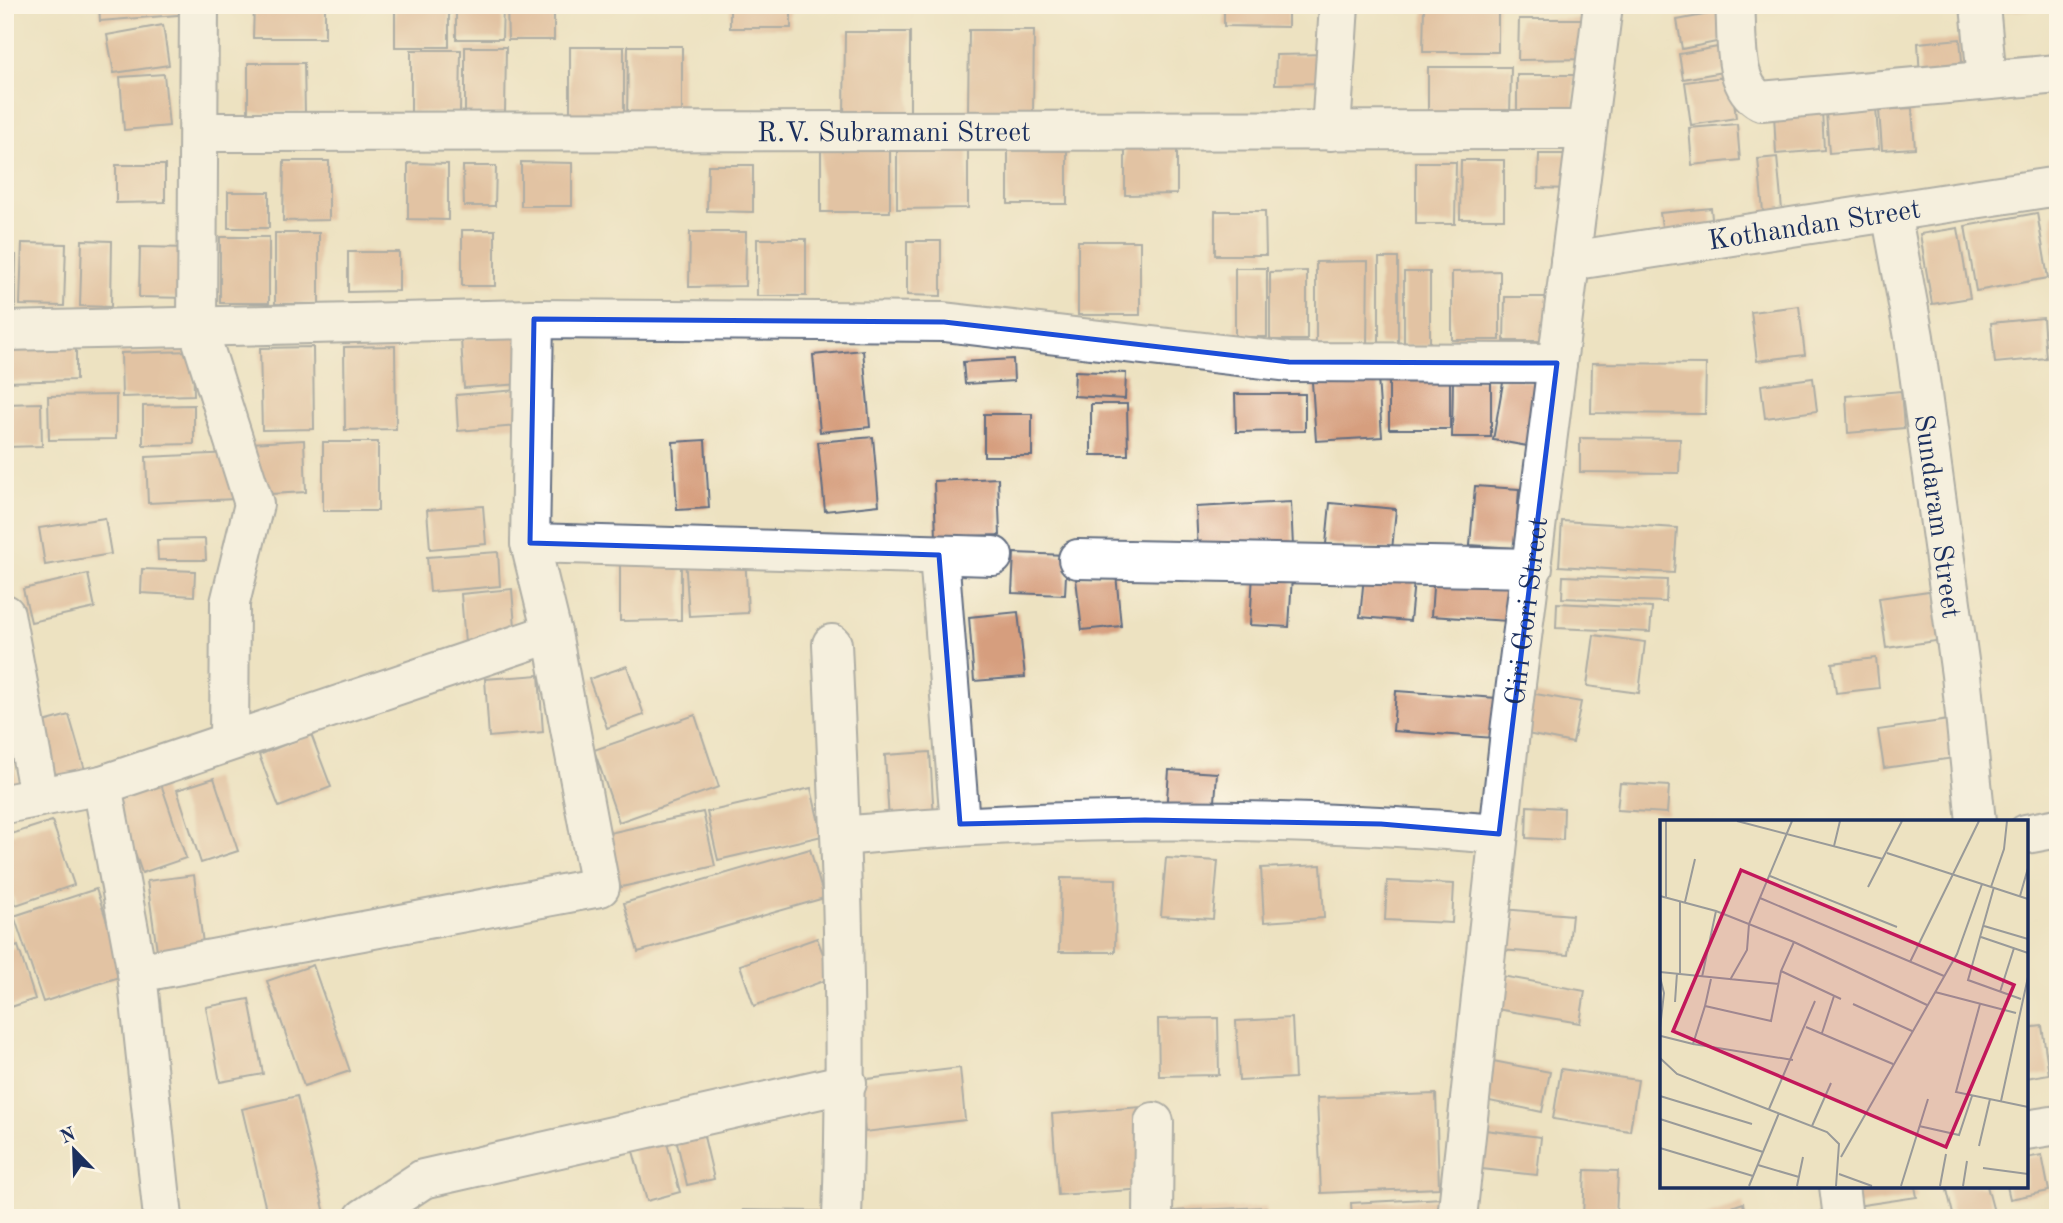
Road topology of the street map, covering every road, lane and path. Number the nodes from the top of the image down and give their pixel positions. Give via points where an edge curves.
1 (199, 5) edge
2 (1339, 5) edge
3 (1603, 5) edge
4 (1735, 5) edge
5 (1980, 5) edge
6 (2058, 74) edge
7 (1987, 80) junction
8 (1587, 130) junction
9 (1331, 131) junction
10 (199, 132) junction
11 (2058, 186) edge
12 (1891, 212) junction
13 (1570, 261) junction
14 (534, 319) junction
15 (197, 325) junction
16 (5, 331) edge
17 (1557, 363) junction
18 (530, 543) junction
19 (939, 555) junction
20 (993, 556) dead end
21 (1078, 559) dead end
22 (1533, 568) junction
23 (5, 614) edge
24 (552, 633) junction
25 (832, 644) dead end
26 (229, 741) junction
27 (102, 785) junction
28 (22, 800) edge
29 (1976, 820) edge
30 (960, 824) junction
31 (2058, 828) edge
32 (1499, 834) junction
33 (2028, 834) edge
34 (841, 836) junction
35 (137, 973) junction
36 (847, 1083) junction
37 (1154, 1122) dead end
38 (2058, 1125) edge
39 (2028, 1130) edge
40 (1839, 1188) edge
41 (163, 1218) edge
42 (364, 1218) edge
43 (842, 1218) edge
44 (1153, 1218) edge
45 (1457, 1218) edge
46 (1843, 1218) edge

1 - 10 street
2 - 9 street
3 - 8 street, Giri Gori Street
4 - 7 street via 1741,76 1750,95 1760,101
5 - 7 street
6 - 7 street
8 - 9 street, R.V. Subramani Street
8 - 13 street, Giri Gori Street
9 - 10 street, R.V. Subramani Street
10 - 15 street
11 - 12 street, Kothandan Street
12 - 13 street, Kothandan Street
12 - 29 street, Sundaram Street via 1914,337 1961,675
13 - 17 street, Giri Gori Street
14 - 15 street
14 - 17 street via 944,322 1289,362
14 - 18 street
15 - 16 street
15 - 26 street via 254,503 230,603
17 - 22 street, Giri Gori Street
18 - 19 street
18 - 24 street
19 - 20 street
19 - 30 street
21 - 22 street
22 - 32 street, Giri Gori Street
23 - 28 street
24 - 26 street
24 - 35 street via 600,887
25 - 34 street
26 - 27 street
27 - 28 street
27 - 35 street
30 - 32 street via 1145,820 1381,824
30 - 34 street
31 - 33 street
32 - 45 street, Giri Gori Street
34 - 36 street
35 - 41 street
36 - 42 street via 423,1179
36 - 43 street
37 - 44 street
38 - 39 street
40 - 46 street

